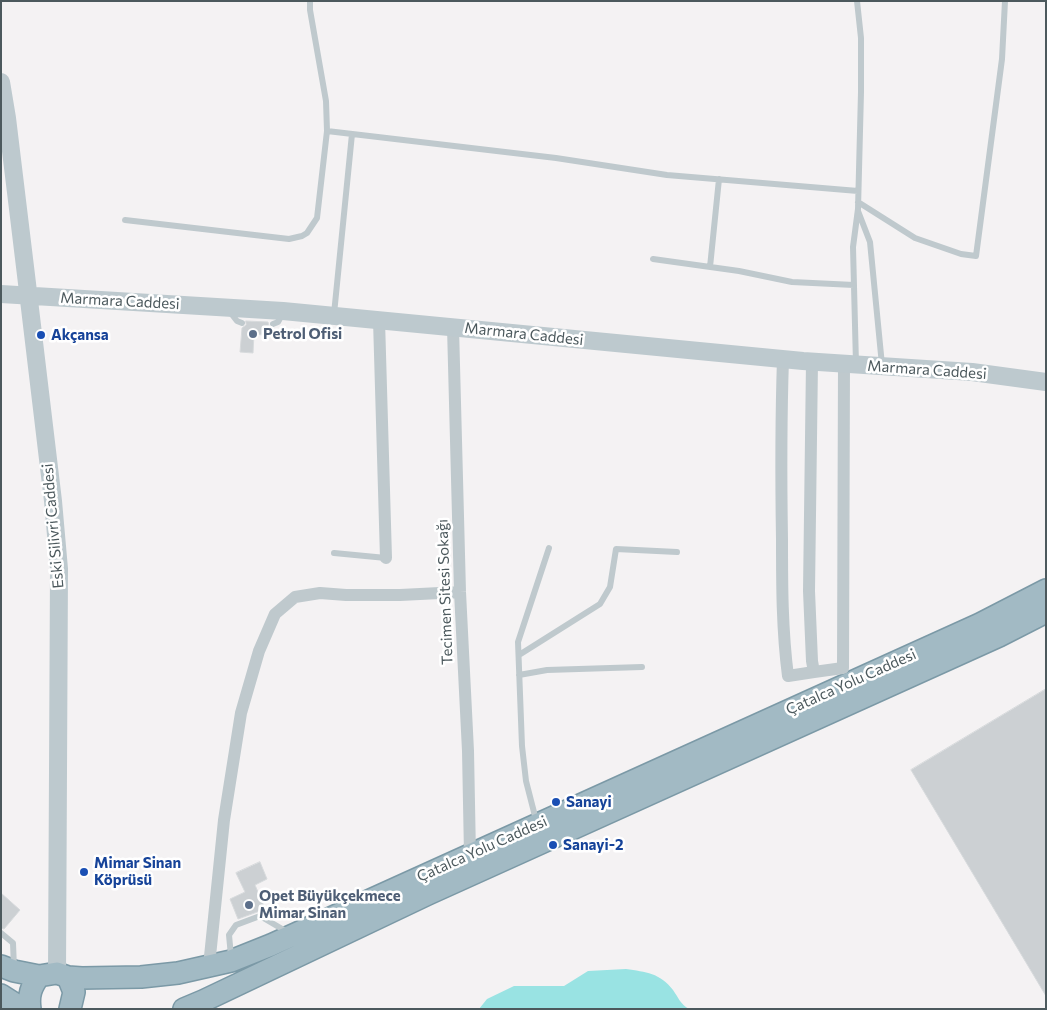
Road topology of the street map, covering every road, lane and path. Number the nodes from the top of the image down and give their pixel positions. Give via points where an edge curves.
1 (310, 1) edge
2 (857, 1) edge
3 (1005, 1) edge
4 (1, 82) edge
5 (327, 131) junction
6 (352, 134) junction
7 (719, 179) junction
8 (858, 191) junction
9 (858, 206) junction
10 (125, 220) dead end
11 (653, 259) dead end
12 (710, 267) junction
13 (854, 285) junction
14 (1, 294) edge
15 (28, 296) junction
16 (227, 307) junction
17 (333, 316) junction
18 (379, 320) junction
19 (242, 323) dead end
20 (453, 327) junction
21 (784, 359) junction
22 (812, 362) junction
23 (850, 364) junction
24 (882, 366) junction
25 (1046, 382) edge
26 (549, 548) dead end
27 (677, 552) dead end
28 (334, 553) dead end
29 (386, 558) joint
30 (1046, 590) edge
31 (460, 592) junction
32 (1046, 612) edge
33 (519, 655) junction
34 (642, 667) dead end
35 (814, 672) junction
36 (519, 675) junction
37 (537, 824) junction
38 (470, 855) junction
39 (1, 933) edge
40 (292, 935) junction
41 (231, 960) junction
42 (209, 966) junction
43 (8, 969) edge
44 (55, 976) junction
45 (2, 996) edge
46 (23, 1009) edge
47 (30, 1009) edge
48 (70, 1009) edge
49 (184, 1009) edge

1 - 5 lane via 326,101
2 - 8 lane via 861,47
3 - 9 lane via 1002,60 976,256 915,238
4 - 15 main road, Eski Silivri Caddesi
5 - 6 lane
5 - 10 lane via 319,213 315,224 302,236 289,239
6 - 7 lane
6 - 17 lane
7 - 8 lane
7 - 12 lane
8 - 9 lane
9 - 13 lane via 852,247
9 - 24 lane via 870,242
11 - 12 lane
12 - 13 lane via 792,282
13 - 23 lane
14 - 15 main road, Marmara Caddesi
15 - 16 main road, Marmara Caddesi
15 - 44 main road, Eski Silivri Caddesi via 59,569
16 - 17 main road, Marmara Caddesi via 278,317
16 - 19 lane
17 - 18 main road, Marmara Caddesi
18 - 20 main road, Marmara Caddesi
18 - 29 street
20 - 21 main road, Marmara Caddesi
20 - 31 street, Tecimen Sitesi Sokağı
21 - 22 main road, Marmara Caddesi
21 - 35 street via 781,431 785,654 788,676
22 - 23 main road, Marmara Caddesi
22 - 35 street via 809,591
23 - 24 main road, Marmara Caddesi
23 - 35 street via 843,668
24 - 25 main road, Marmara Caddesi via 972,372
26 - 33 lane via 518,642
27 - 33 lane via 616,549 610,587 600,604
28 - 29 lane
30 - 37 highway, Çatalca Yolu Caddesi via 980,624
31 - 38 street, Tecimen Sitesi Sokağı
31 - 42 street via 346,596 320,593 295,597 275,614 259,651 241,713 224,820
32 - 49 highway, Çatalca Yolu Caddesi
33 - 36 lane
34 - 36 lane via 547,670
36 - 37 lane via 526,781
37 - 38 highway, Çatalca Yolu Caddesi
38 - 40 highway, Çatalca Yolu Caddesi
39 - 43 lane via 13,943
40 - 41 highway, Çatalca Yolu Caddesi
40 - 41 lane via 260,916 236,925 229,935
41 - 42 highway, Çatalca Yolu Caddesi
42 - 44 highway, Çatalca Yolu Caddesi via 141,977
43 - 44 highway, Çatalca Yolu Caddesi
44 - 47 highway via 30,990
44 - 48 highway via 74,992
45 - 46 highway

